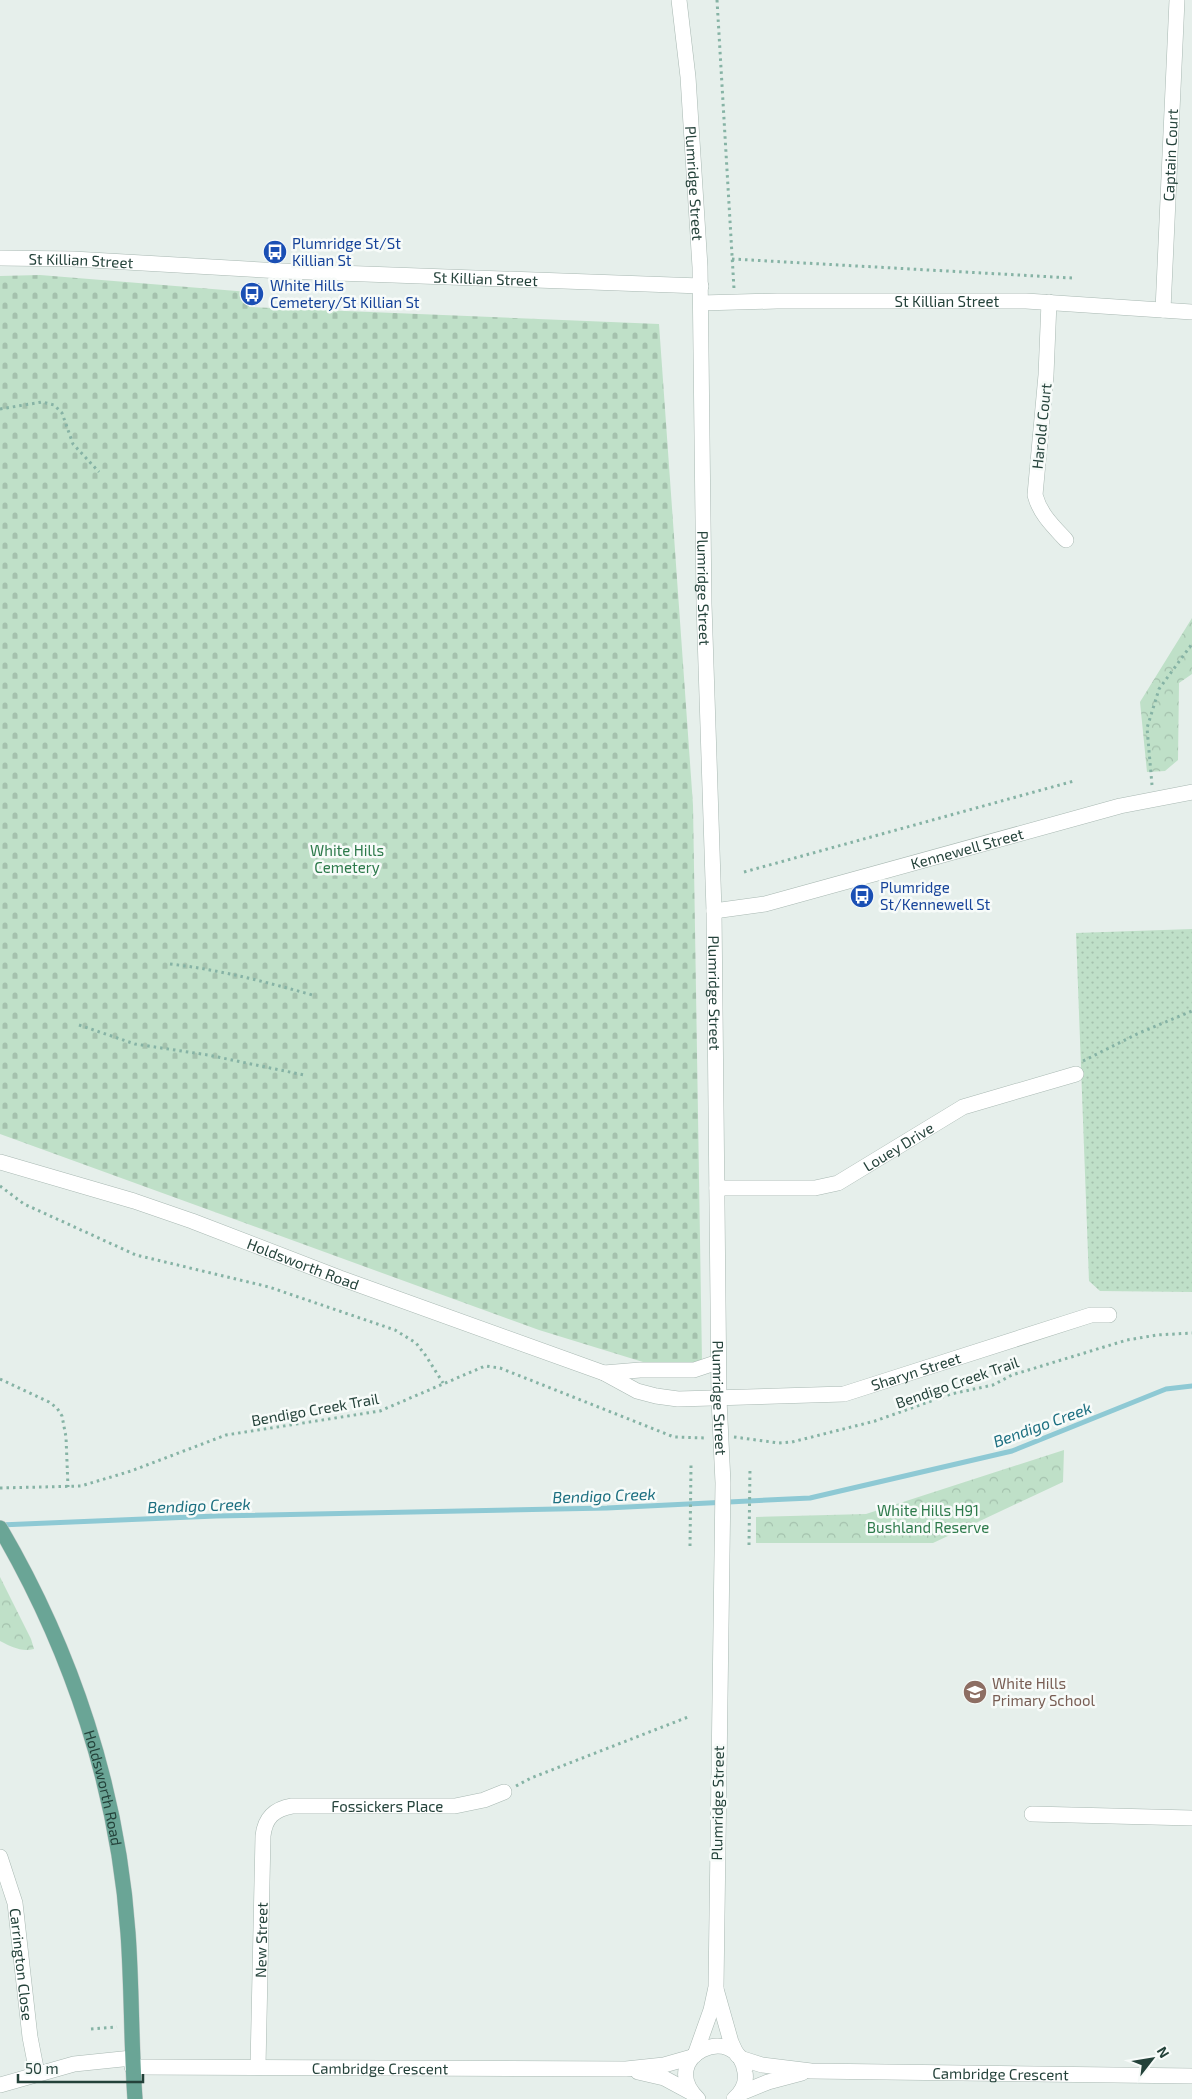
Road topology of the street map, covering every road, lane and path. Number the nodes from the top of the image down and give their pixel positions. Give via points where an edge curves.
1 (679, 0) edge
2 (717, 0) edge
3 (1177, 0) edge
4 (0, 258) edge
5 (732, 259) junction
6 (1072, 278) dead end
7 (701, 286) junction
8 (734, 291) dead end
9 (1048, 302) junction
10 (701, 303) junction
11 (1163, 310) junction
12 (1192, 312) edge
13 (0, 409) edge
14 (99, 472) dead end
15 (1066, 540) dead end
16 (1192, 644) edge
17 (1074, 781) dead end
18 (1192, 792) edge
19 (1154, 798) junction
20 (744, 872) dead end
21 (714, 911) junction
22 (170, 964) dead end
23 (316, 996) dead end
24 (1192, 1011) edge
25 (79, 1025) dead end
26 (1078, 1068) joint
27 (304, 1075) dead end
28 (0, 1162) edge
29 (0, 1186) edge
30 (718, 1188) junction
31 (1109, 1315) dead end
32 (1192, 1333) edge
33 (718, 1362) junction
34 (604, 1373) junction
35 (0, 1379) edge
36 (443, 1383) junction
37 (719, 1399) junction
38 (729, 1437) dead end
39 (710, 1438) dead end
40 (691, 1465) dead end
41 (750, 1468) dead end
42 (68, 1487) junction
43 (0, 1488) edge
44 (0, 1528) edge
45 (749, 1545) dead end
46 (690, 1546) dead end
47 (688, 1718) dead end
48 (504, 1792) joint
49 (271, 1814) joint
50 (1032, 1814) dead end
51 (1192, 1818) edge
52 (0, 1857) edge
53 (716, 1987) junction
54 (132, 2026) junction
55 (91, 2029) dead end
56 (693, 2056) junction
57 (738, 2057) junction
58 (132, 2062) junction
59 (258, 2066) junction
60 (626, 2069) junction
61 (811, 2071) junction
62 (37, 2073) junction
63 (1192, 2076) edge
64 (0, 2084) edge
65 (695, 2096) edge
66 (738, 2096) edge
67 (128, 2099) edge
68 (135, 2099) edge

1 - 7 street, Plumridge Street via 688,77
2 - 5 path
3 - 11 street, Captain Court
4 - 7 street, St Killian Street
5 - 6 path
5 - 8 path
7 - 10 street, Plumridge Street
9 - 10 street, St Killian Street
9 - 11 street, St Killian Street
9 - 15 street, Harold Court via 1046,375 1035,495 1045,517
10 - 21 street, Plumridge Street via 704,604
11 - 12 street, St Killian Street
13 - 14 path via 42,402 54,405 62,413 73,444
16 - 19 path via 1159,689 1147,728
17 - 20 path
18 - 19 street, Kennewell Street
19 - 21 street, Kennewell Street via 797,896 745,908
21 - 30 street, Plumridge Street
22 - 23 path via 204,967
24 - 26 path via 1137,1034
25 - 27 path via 135,1044
26 - 30 street, Louey Drive via 963,1107 838,1184 816,1188
28 - 34 street, Holdsworth Road via 192,1221
29 - 36 path via 24,1204 136,1255 269,1287 395,1330 416,1343
30 - 33 street, Plumridge Street
31 - 37 street, Sharyn Street via 1091,1314 853,1392
32 - 38 path, Bendigo Creek Trail via 1127,1340 1012,1375 993,1385 944,1396 875,1421 792,1442
33 - 34 street, Holdsworth Road via 694,1370
33 - 37 street, Plumridge Street
34 - 37 street, Holdsworth Road via 656,1396
35 - 42 path via 57,1408 65,1426
36 - 39 path, Bendigo Creek Trail via 486,1366 500,1368 674,1437
36 - 42 path, Bendigo Creek Trail via 380,1412 226,1435 131,1471
37 - 53 street, Plumridge Street via 723,1529
40 - 46 path
41 - 45 path
42 - 43 path, Bendigo Creek Trail
44 - 54 main road, Holdsworth Road via 55,1637 82,1708 106,1788 125,1902
47 - 48 path via 531,1778
48 - 49 street, Fossickers Place via 455,1806 292,1806
49 - 59 street, New Street via 263,1836
50 - 51 street
52 - 62 street, Carrington Close via 15,1903
53 - 56 street, Plumridge Street via 711,2010
53 - 57 street, Plumridge Street
54 - 55 path
54 - 58 main road, Holdsworth Road
56 - 57 street, Cambridge Crescent via 716,2045 725,2047
56 - 60 street, Cambridge Crescent via 664,2065
56 - 65 street, Plumridge Street via 686,2074 687,2084
57 - 61 street, Cambridge Crescent via 762,2065
57 - 66 street, Plumridge Street via 746,2076
58 - 59 street, Cambridge Crescent
58 - 62 street, Cambridge Crescent via 86,2062
58 - 67 main road
58 - 68 main road
59 - 60 street, Cambridge Crescent
60 - 65 street, Cambridge Crescent via 664,2078
61 - 63 street, Cambridge Crescent
61 - 66 street, Cambridge Crescent via 768,2082
62 - 64 street, Cambridge Crescent

